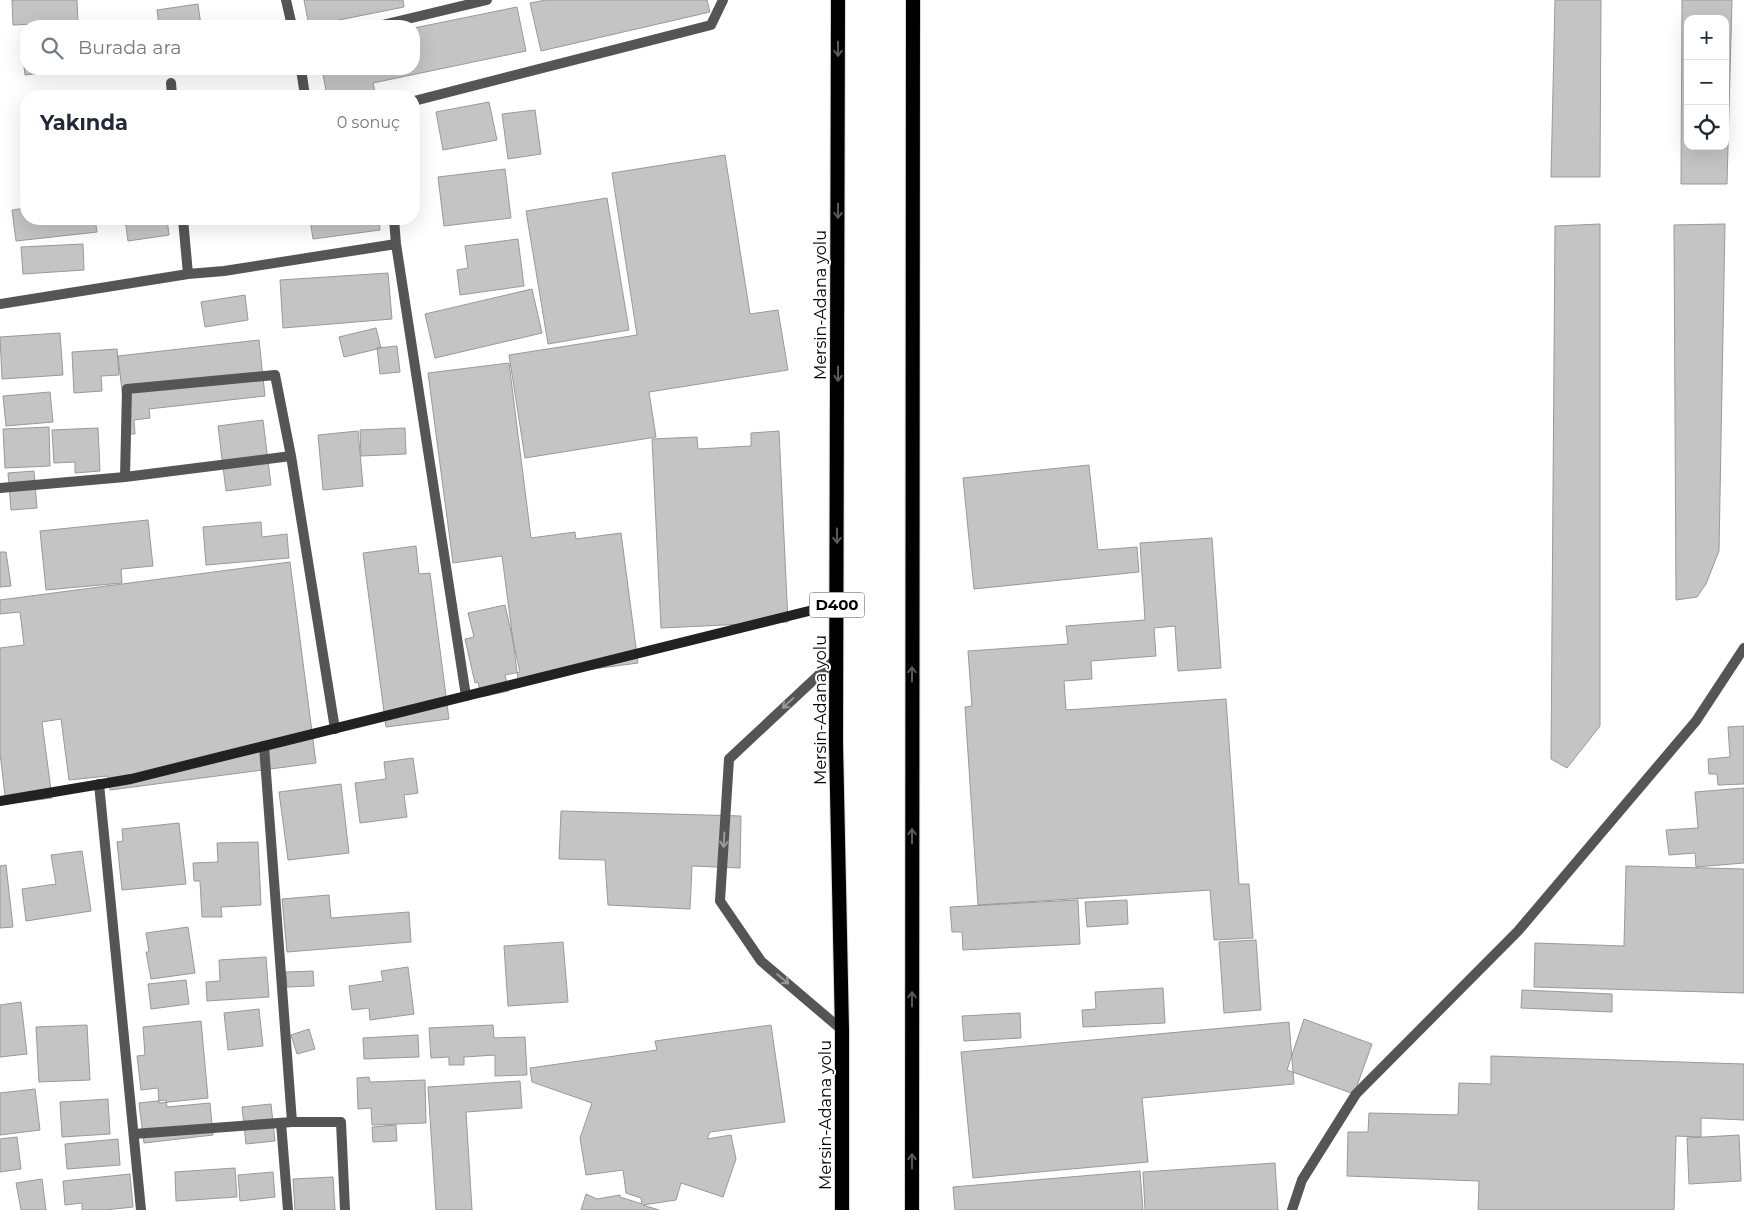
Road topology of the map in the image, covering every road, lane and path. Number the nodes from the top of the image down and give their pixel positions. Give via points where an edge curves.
1 (286, 0) edge
2 (487, 0) edge
3 (724, 0) edge
4 (838, 0) edge
5 (913, 0) edge
6 (291, 20) edge
7 (403, 20) edge
8 (302, 75) edge
9 (171, 83) dead end
10 (172, 90) edge
11 (304, 90) edge
12 (420, 99) edge
13 (184, 225) edge
14 (394, 225) edge
15 (396, 244) junction
16 (188, 274) junction
17 (0, 304) edge
18 (290, 456) junction
19 (125, 477) junction
20 (0, 488) edge
21 (837, 604) junction
22 (1744, 648) edge
23 (837, 658) junction
24 (466, 696) junction
25 (335, 729) junction
26 (264, 746) junction
27 (99, 784) junction
28 (0, 801) edge
29 (842, 1030) junction
30 (292, 1122) junction
31 (281, 1123) junction
32 (134, 1134) junction
33 (141, 1210) edge
34 (288, 1210) edge
35 (345, 1210) edge
36 (842, 1210) edge
37 (912, 1210) edge
38 (1292, 1210) edge

1 - 6 street
2 - 7 street
3 - 12 street via 711,25
4 -> 21 highway, Mersin-Adana yolu / D400
37 -> 5 highway
8 - 11 street
9 - 10 street
13 - 16 street
14 - 15 street
15 - 16 street
15 - 24 street
16 - 17 street
18 - 19 street
18 - 19 street via 275,375 127,389
18 - 25 street
19 - 20 street
21 - 23 highway, Mersin-Adana yolu / D400
21 - 24 main road
22 - 38 street via 1696,721 1518,931 1356,1094 1302,1180
23 - 29 highway, Mersin-Adana yolu / D400
23 -> 29 street via 729,759 720,901 762,961
24 - 25 main road
25 - 26 main road
26 - 27 main road
26 - 30 street
27 - 28 main road
27 - 32 street
29 - 36 highway, Mersin-Adana yolu / D400
30 - 31 street
30 - 35 street via 340,1122
31 - 32 street
31 - 34 street
32 - 33 street

